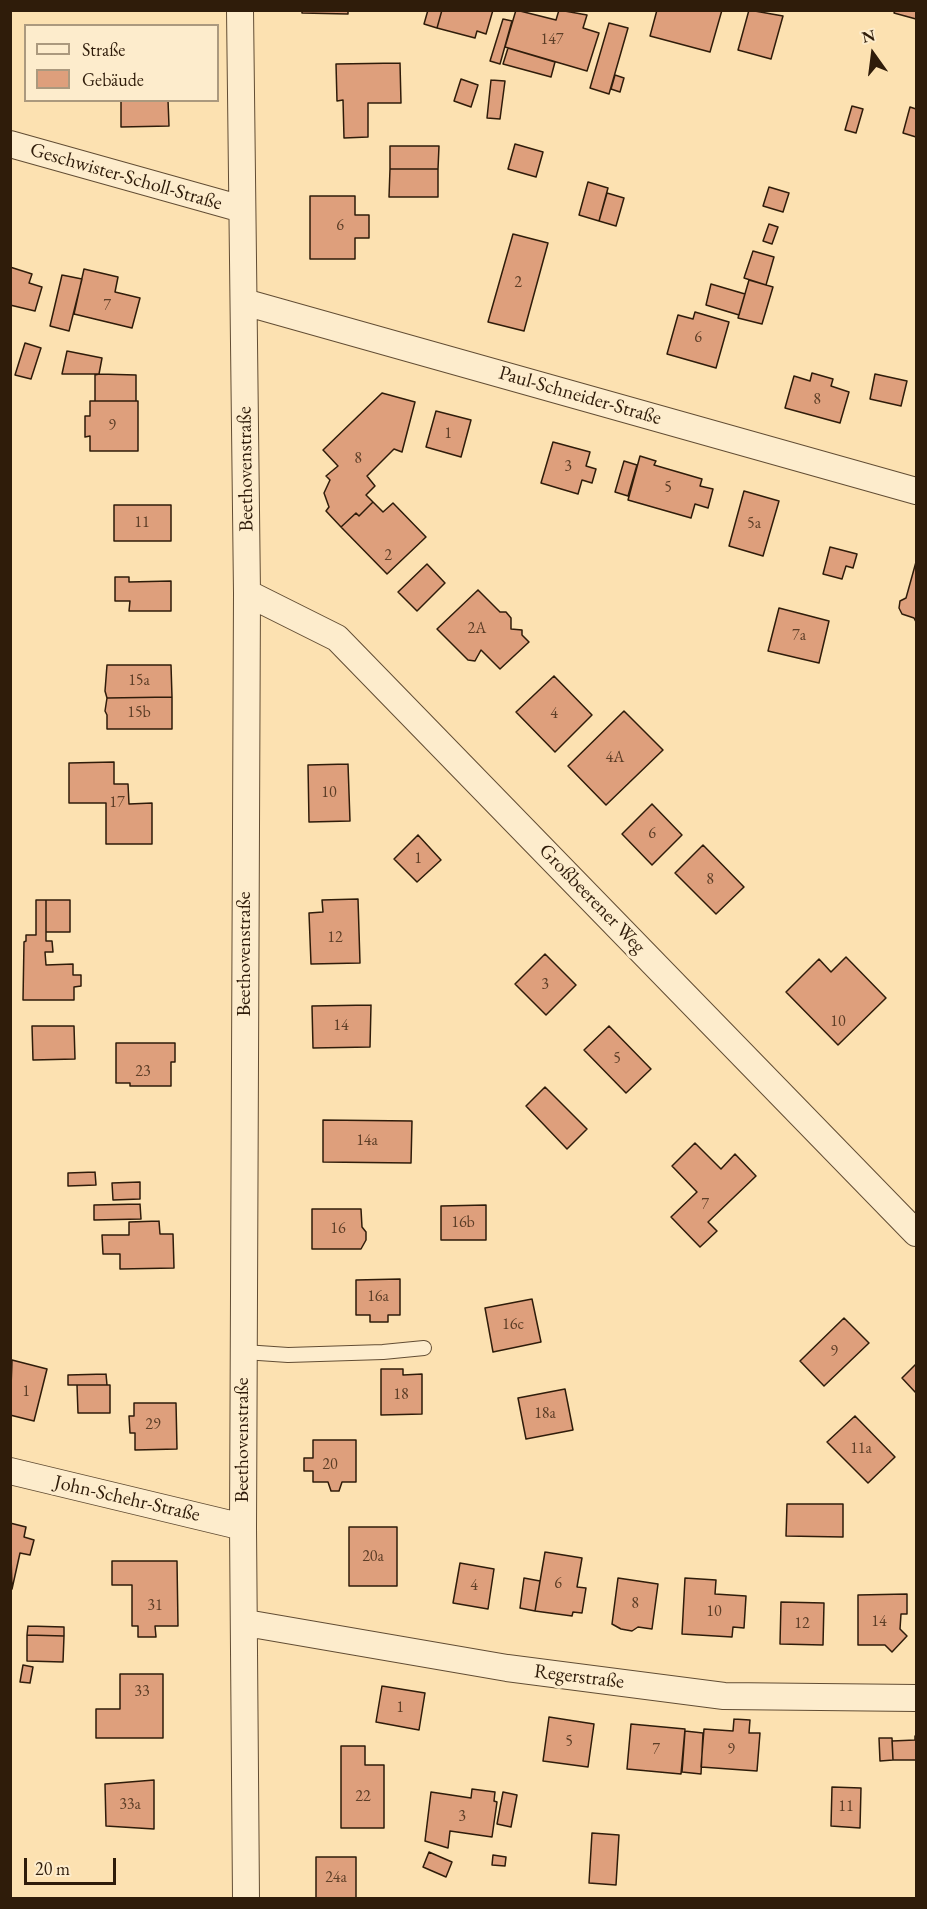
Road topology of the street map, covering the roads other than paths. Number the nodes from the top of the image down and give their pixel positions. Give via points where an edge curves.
1 (240, 10) edge
2 (10, 144) edge
3 (242, 209) junction
4 (244, 302) junction
5 (916, 491) edge
6 (247, 593) junction
7 (916, 1233) edge
8 (424, 1348) dead end
9 (244, 1353) junction
10 (10, 1471) edge
11 (243, 1527) junction
12 (246, 1623) junction
13 (916, 1698) edge
14 (246, 1899) edge

1 - 3 street, Beethovenstraße
2 - 3 street, Geschwister-Scholl-Straße
3 - 4 street, Beethovenstraße
4 - 5 street, Paul-Schneider-Straße
4 - 6 street, Beethovenstraße
6 - 7 street, Großbeerener Weg via 337,638
6 - 9 street, Beethovenstraße
8 - 9 lane via 288,1355
9 - 11 street, Beethovenstraße
10 - 11 street, John-Schehr-Straße
11 - 12 street, Beethovenstraße
12 - 13 street, Regerstraße via 507,1668 724,1696
12 - 14 street, Beethovenstraße

